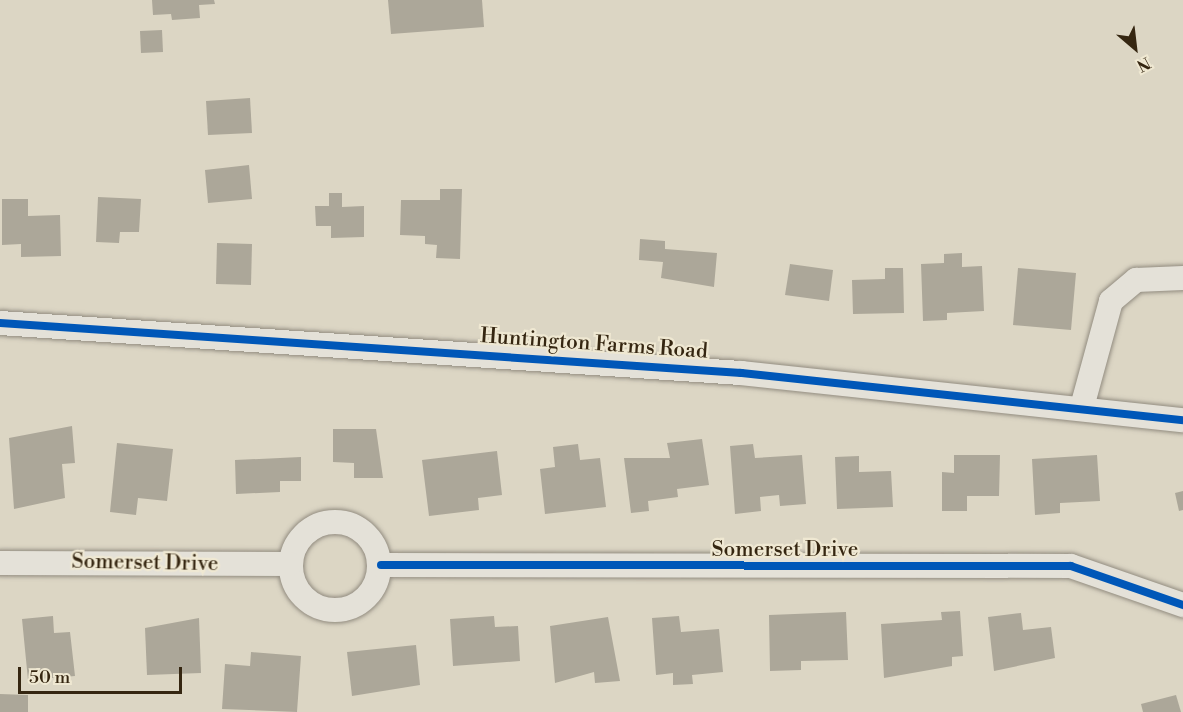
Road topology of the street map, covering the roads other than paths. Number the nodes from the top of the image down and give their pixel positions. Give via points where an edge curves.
1 (1183, 278) edge
2 (0, 323) edge
3 (1082, 406) junction
4 (1183, 420) edge
5 (0, 563) edge
6 (290, 564) junction
7 (381, 565) junction
8 (1183, 605) edge

1 - 3 street via 1136,280 1111,301
2 - 3 street, Huntington Farms Road via 741,373
3 - 4 street, Huntington Farms Road
5 - 6 street, Somerset Drive
6 - 7 street via 297,542 314,526 336,521 367,535
6 - 7 street via 300,593 311,604 334,611 358,605 369,594
7 - 8 street, Somerset Drive via 1071,567

